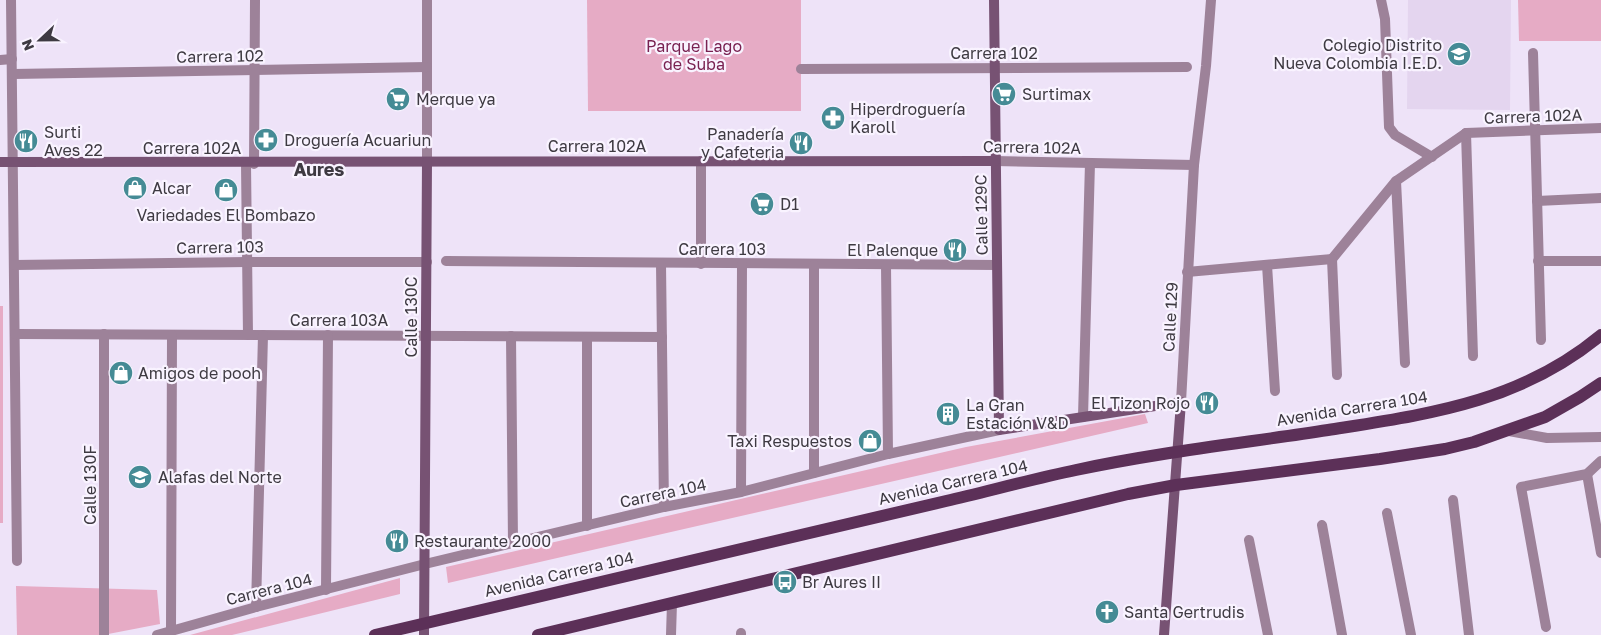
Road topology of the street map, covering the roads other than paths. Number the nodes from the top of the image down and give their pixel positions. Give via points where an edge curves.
1 (12, 0) edge
2 (255, 0) edge
3 (427, 0) edge
4 (994, 0) edge
5 (1211, 0) edge
6 (1381, 0) edge
7 (1533, 53) dead end
8 (12, 59) junction
9 (0, 60) edge
10 (427, 67) junction
11 (1187, 67) dead end
12 (994, 68) junction
13 (801, 69) dead end
14 (254, 70) junction
15 (13, 74) junction
16 (1601, 128) edge
17 (1535, 131) junction
18 (1466, 133) junction
19 (1432, 157) junction
20 (701, 161) junction
21 (995, 161) junction
22 (0, 162) edge
23 (14, 162) junction
24 (427, 162) junction
25 (1090, 163) junction
26 (250, 164) junction
27 (1194, 165) junction
28 (1396, 181) junction
29 (1601, 198) edge
30 (1537, 201) junction
31 (1332, 259) junction
32 (1601, 260) edge
33 (446, 261) dead end
34 (1538, 261) junction
35 (247, 262) junction
36 (427, 262) junction
37 (661, 264) junction
38 (701, 264) junction
39 (742, 264) junction
40 (14, 265) junction
41 (814, 265) junction
42 (886, 265) junction
43 (997, 265) junction
44 (1267, 265) junction
45 (1188, 272) junction
46 (15, 334) junction
47 (104, 334) junction
48 (172, 335) junction
49 (248, 335) junction
50 (263, 335) junction
51 (328, 335) junction
52 (1601, 335) edge
53 (426, 336) junction
54 (511, 336) junction
55 (587, 337) junction
56 (662, 337) junction
57 (1541, 340) dead end
58 (1473, 356) dead end
59 (1405, 363) dead end
60 (1337, 376) dead end
61 (1601, 383) edge
62 (1275, 391) dead end
63 (1181, 402) junction
64 (1083, 417) junction
65 (999, 430) junction
66 (1509, 431) junction
67 (1601, 437) edge
68 (1178, 450) junction
69 (888, 454) junction
70 (1601, 461) edge
71 (814, 473) junction
72 (1587, 474) junction
73 (1176, 485) junction
74 (741, 492) junction
75 (1452, 500) dead end
76 (664, 507) junction
77 (1387, 513) dead end
78 (1322, 525) dead end
79 (587, 526) junction
80 (1249, 540) dead end
81 (513, 543) junction
82 (1601, 552) edge
83 (16, 561) dead end
84 (425, 564) junction
85 (326, 590) junction
86 (672, 603) junction
87 (256, 607) junction
88 (1546, 627) dead end
89 (424, 629) edge
90 (170, 631) junction
91 (104, 635) edge
92 (157, 635) edge
93 (375, 635) edge
94 (538, 635) edge
95 (671, 635) edge
96 (1164, 635) edge
97 (1268, 635) edge
98 (1342, 635) edge
99 (1411, 635) edge
100 (1469, 635) edge

1 - 8 street
2 - 14 street
3 - 10 street, Calle 130C
4 - 12 street, Calle 129C
5 - 27 street, Calle 129
6 - 19 street via 1385,19 1390,127 1395,135
7 - 17 street
8 - 9 street
8 - 15 street
10 - 14 street, Carrera 102
10 - 24 street, Calle 130C
11 - 12 street, Carrera 102
12 - 13 street, Carrera 102
12 - 21 street, Calle 129C
14 - 15 street, Carrera 102
14 - 26 street
15 - 23 street
16 - 17 street, Carrera 102A
17 - 18 street, Carrera 102A
17 - 30 street
18 - 19 street
18 - 58 street
19 - 28 street
20 - 21 street, Carrera 102A
20 - 24 street, Carrera 102A
20 - 38 street
21 - 25 street, Carrera 102A
21 - 43 street, Calle 129C
22 - 23 street, Carrera 102A
23 - 26 street, Carrera 102A
23 - 40 street
24 - 26 street, Carrera 102A
24 - 36 street, Calle 130C
25 - 27 street, Carrera 102A
25 - 64 street
26 - 35 street
27 - 45 street, Calle 129
28 - 31 street
28 - 59 street
29 - 30 street
30 - 34 street
31 - 44 street
31 - 60 street
32 - 34 street
33 - 37 street, Carrera 103
34 - 57 street
35 - 36 street, Carrera 103
35 - 40 street, Carrera 103
35 - 49 street
36 - 53 street, Calle 130C
37 - 38 street, Carrera 103
37 - 56 street
38 - 39 street, Carrera 103
39 - 41 street, Carrera 103
39 - 74 street
40 - 46 street
41 - 42 street, Carrera 103
41 - 71 street
42 - 43 street, Carrera 103
42 - 69 street
43 - 65 street, Calle 129C
44 - 45 street
44 - 62 street
45 - 63 street, Calle 129
46 - 47 street, Carrera 103A
46 - 83 street
47 - 48 street, Carrera 103A
47 - 91 street, Calle 130F
48 - 49 street, Carrera 103A
48 - 90 street
49 - 50 street, Carrera 103A
50 - 51 street, Carrera 103A
50 - 87 street
51 - 53 street, Carrera 103A
51 - 85 street
52 - 68 main road, Avenida Carrera 104 via 1541,376 1507,391 1437,411 1277,438
53 - 54 street, Carrera 103A
53 - 84 street, Calle 130C
54 - 55 street, Carrera 103A
54 - 81 street
55 - 56 street, Carrera 103A
55 - 79 street
56 - 76 street
61 - 66 main road via 1545,418
63 - 64 street, Carrera 104
63 - 68 street, Calle 129
64 - 65 street, Carrera 104
65 - 69 street, Carrera 104
66 - 67 street via 1547,438
66 - 73 main road via 1428,452
68 - 73 street, Calle 129
68 - 89 main road, Avenida Carrera 104 via 1072,471
69 - 71 street, Carrera 104
70 - 72 street
71 - 74 street, Carrera 104
72 - 82 street
72 - 88 street via 1522,487
73 - 86 main road
73 - 96 street, Calle 129
74 - 76 street, Carrera 104
75 - 100 street
76 - 79 street, Carrera 104
77 - 99 street
78 - 98 street
79 - 81 street, Carrera 104
80 - 97 street
81 - 84 street, Carrera 104
84 - 85 street, Carrera 104
84 - 89 street, Calle 130C
85 - 87 street, Carrera 104
86 - 94 main road
86 - 95 street
87 - 90 street, Carrera 104
89 - 93 main road, Avenida Carrera 104
90 - 92 street, Carrera 104

